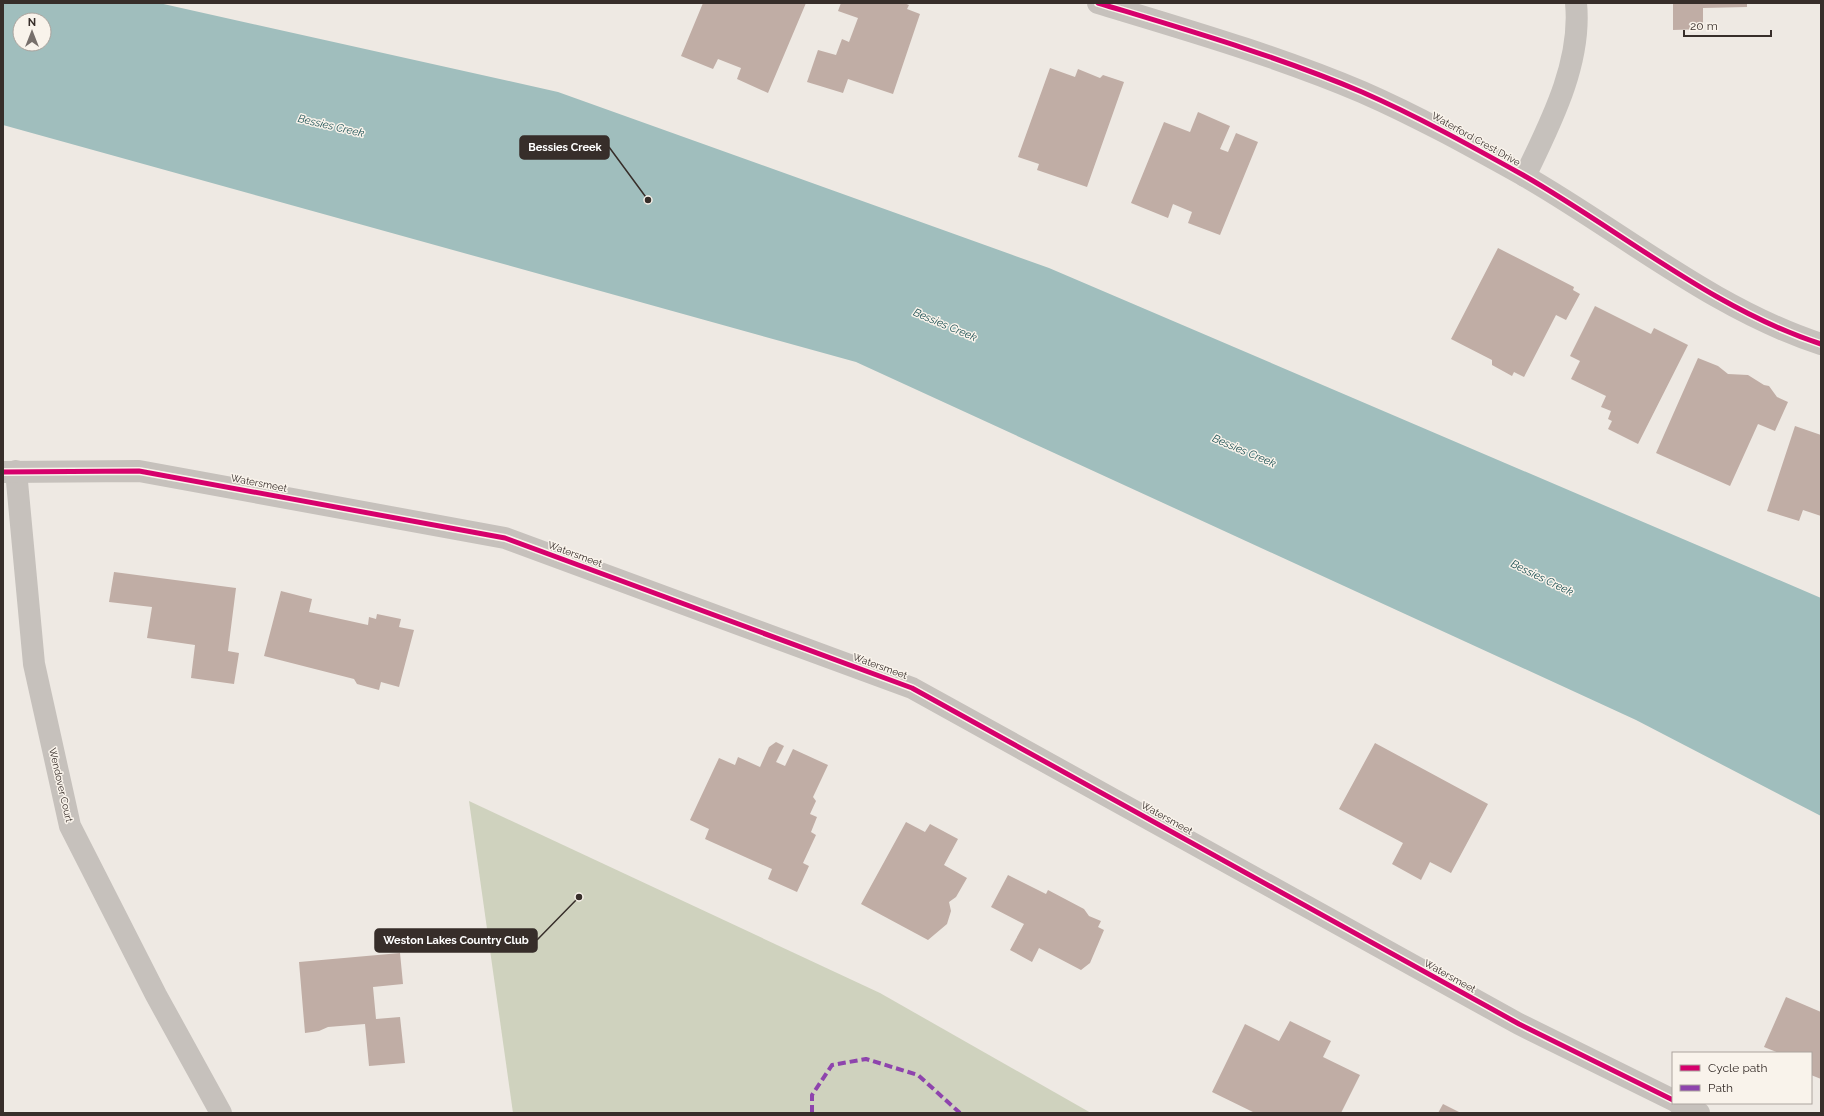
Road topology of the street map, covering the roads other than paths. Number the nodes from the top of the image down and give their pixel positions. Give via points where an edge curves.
1 (1098, 3) edge
2 (1576, 3) edge
3 (1525, 176) junction
4 (1821, 344) edge
5 (9, 472) edge
6 (1672, 1100) edge
7 (1680, 1104) edge
8 (220, 1113) edge
9 (1699, 1113) edge

1 - 3 street, Waterford Crest Drive via 1297,66 1362,92 1421,120
2 - 3 street via 1574,51 1556,111
3 - 4 street, Waterford Crest Drive via 1736,308 1796,336
5 - 6 street, Watersmeet via 139,471 505,538 912,688 1519,1024
5 - 8 street, Wendover Court via 34,664 70,826 156,995
7 - 9 street

